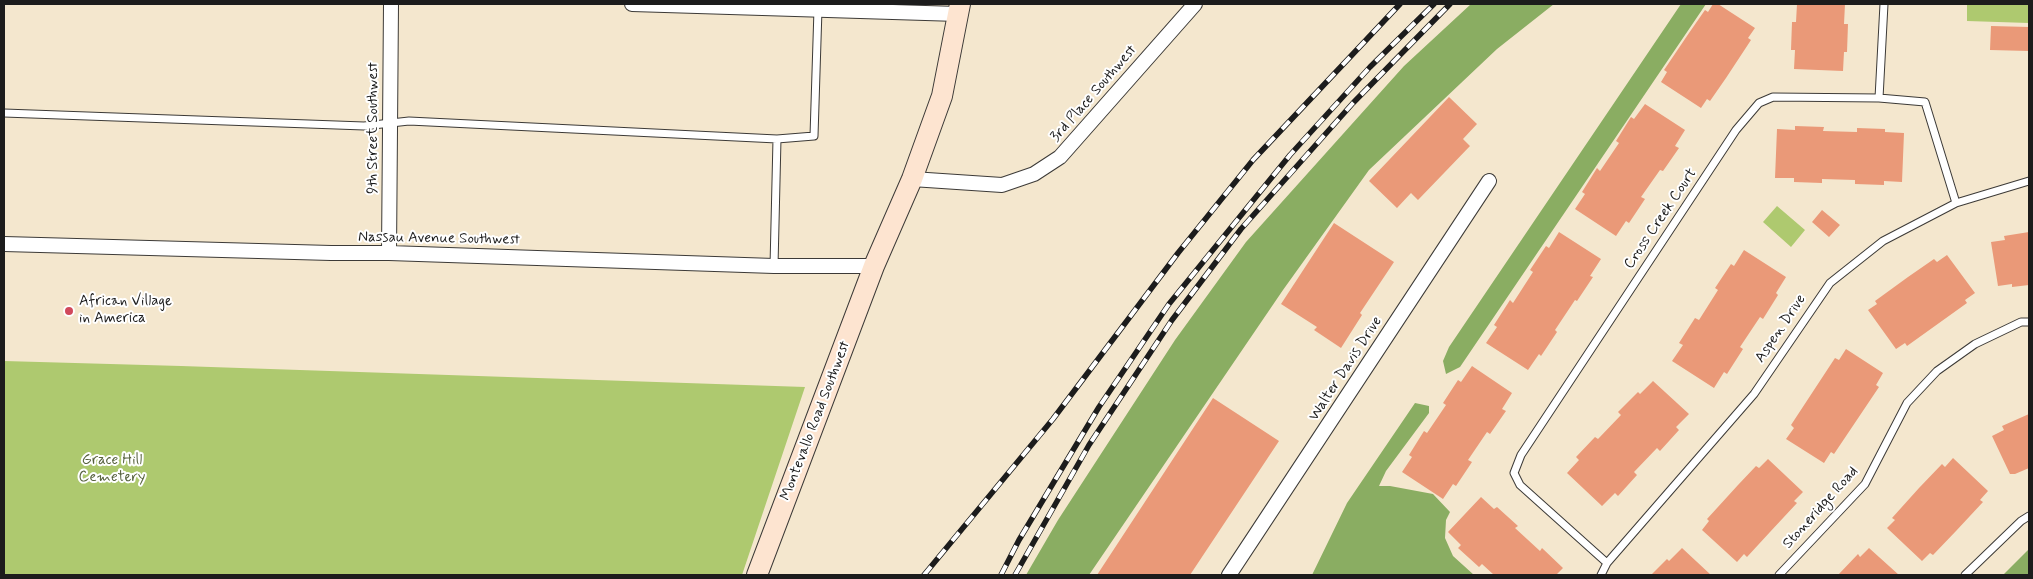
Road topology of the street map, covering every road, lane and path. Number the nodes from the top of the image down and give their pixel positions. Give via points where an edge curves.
1 (391, 4) edge
2 (632, 4) edge
3 (1195, 4) edge
4 (1884, 4) edge
5 (853, 7) edge
6 (818, 9) junction
7 (959, 9) edge
8 (1879, 98) junction
9 (4, 113) edge
10 (390, 122) junction
11 (777, 139) junction
12 (912, 179) junction
13 (1489, 181) dead end
14 (2029, 181) edge
15 (1956, 203) junction
16 (4, 244) edge
17 (389, 253) junction
18 (774, 266) junction
19 (874, 266) junction
20 (2029, 322) edge
21 (2029, 516) edge
22 (1608, 563) junction
23 (758, 575) edge
24 (1229, 575) edge
25 (1601, 575) edge
26 (1779, 575) edge
27 (1965, 575) edge

1 - 10 street, 9th Street Southwest
2 - 6 street
3 - 12 street, 3rd Place Southwest via 1060,157 1034,174 1002,185
4 - 8 lane
5 - 6 street
5 - 7 street
6 - 11 lane via 814,136
7 - 12 main road, Montevallo Road Southwest via 942,96
8 - 15 lane, Cross Creek Court via 1925,102
8 - 22 lane, Cross Creek Court via 1773,97 1759,103 1736,130 1521,455 1514,473 1520,485
9 - 10 lane via 364,126
10 - 11 lane
10 - 17 street, 9th Street Southwest
11 - 18 lane
12 - 19 main road, Montevallo Road Southwest
13 - 24 street, Walter Davis Drive
14 - 15 lane, Aspen Drive
15 - 22 lane, Aspen Drive via 1883,241 1830,283 1754,394
16 - 17 street, Nassau Avenue Southwest
17 - 18 street, Nassau Avenue Southwest
18 - 19 street, Nassau Avenue Southwest
19 - 23 main road, Montevallo Road Southwest
20 - 26 lane, Stoneridge Road via 2022,322 1975,344 1937,371 1907,404 1865,484
21 - 27 lane
22 - 25 lane, Aspen Drive

